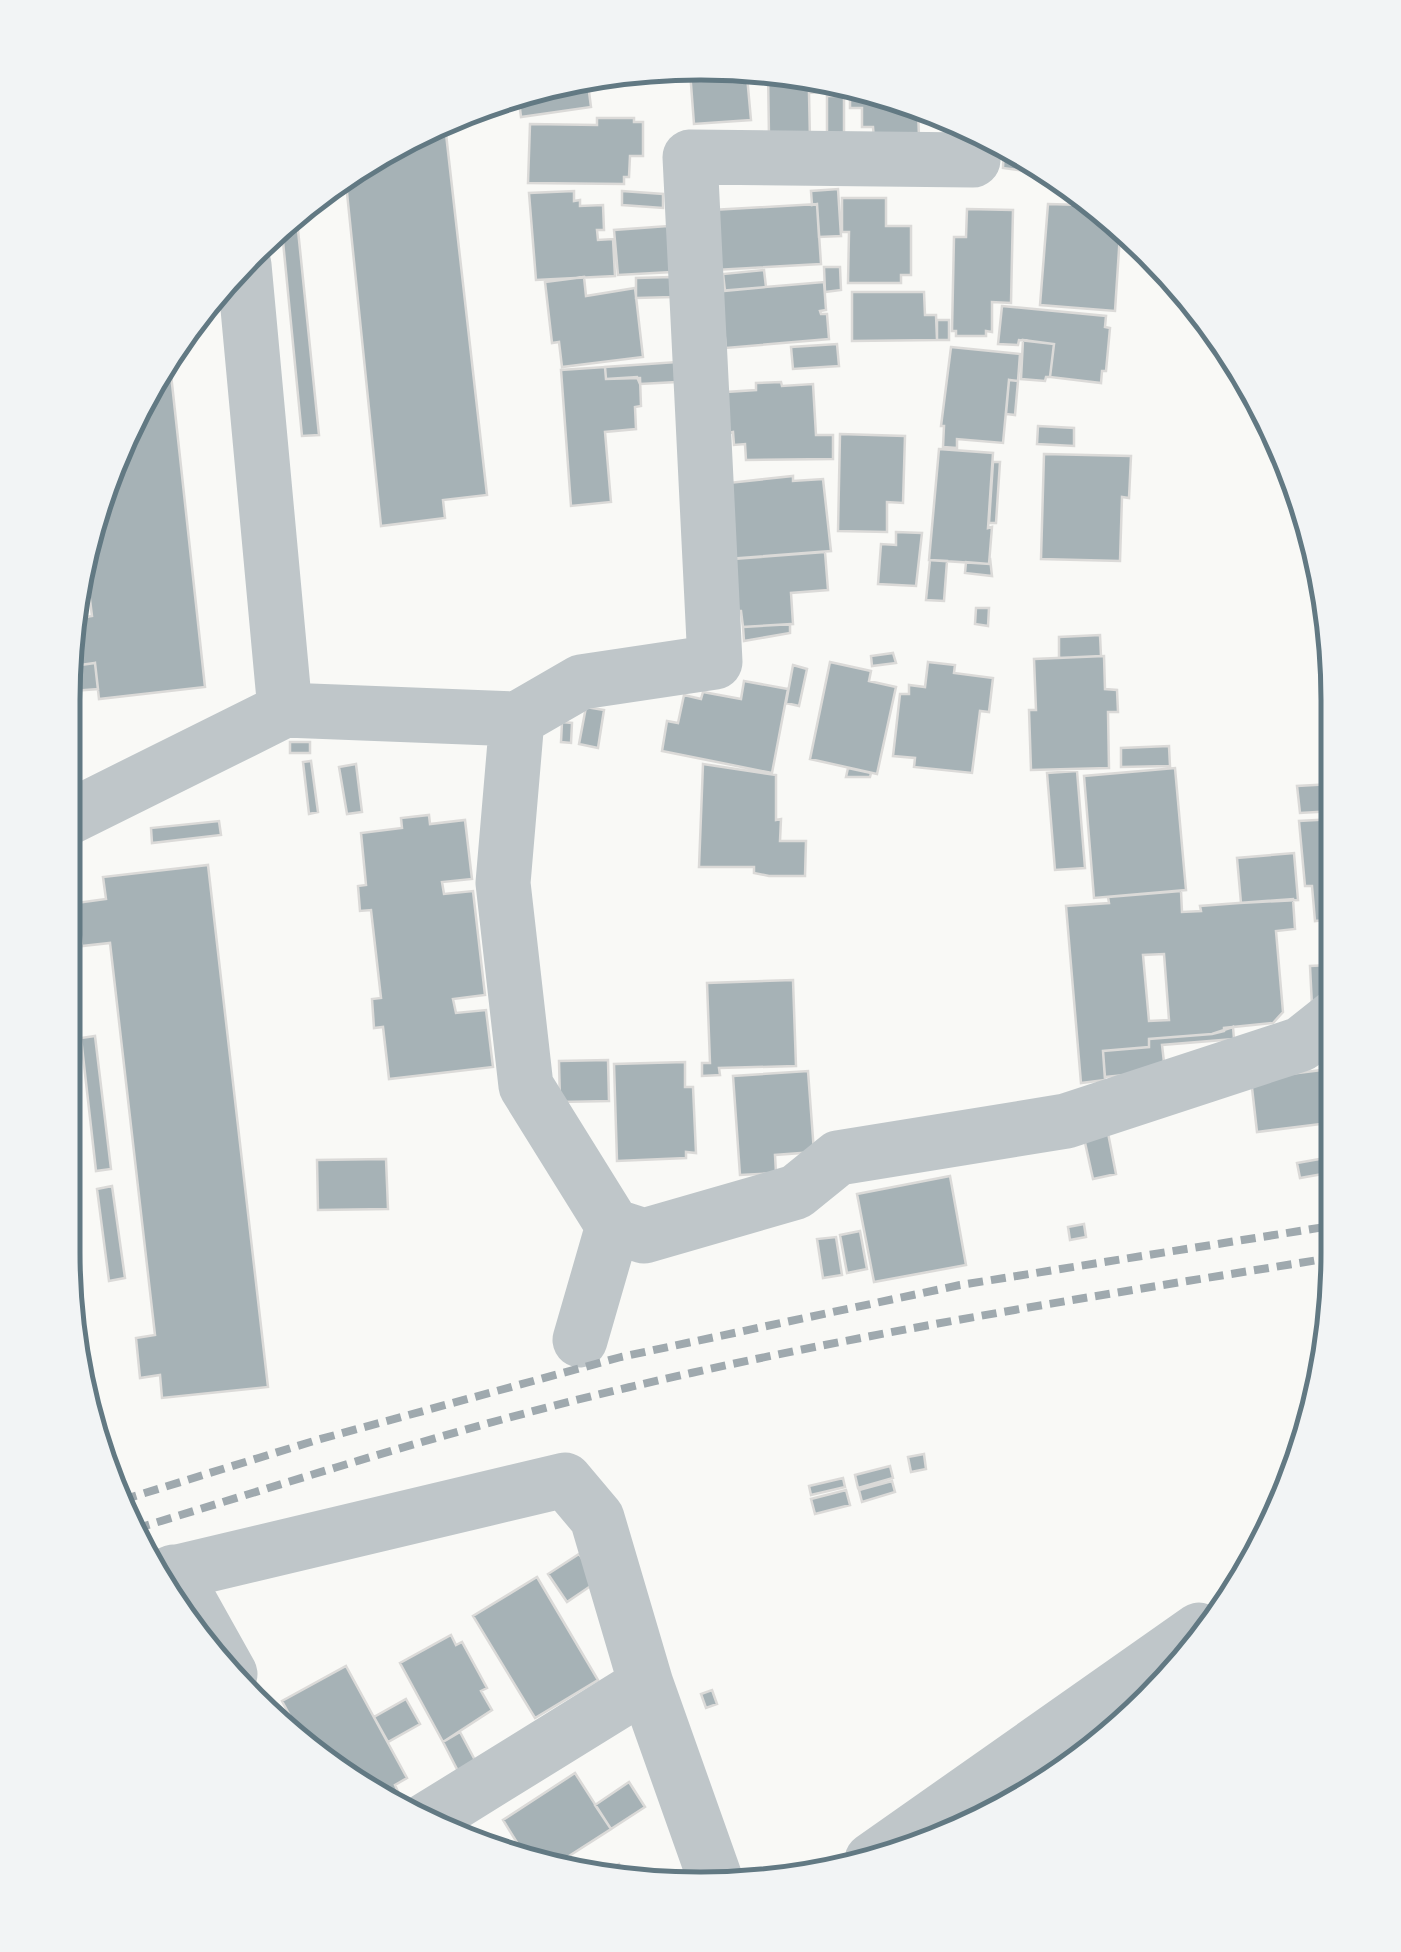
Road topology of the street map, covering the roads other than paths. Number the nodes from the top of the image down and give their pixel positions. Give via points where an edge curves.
1 (974, 144) edge
2 (245, 279) edge
3 (285, 710) junction
4 (516, 719) junction
5 (80, 812) edge
6 (1321, 1029) edge
7 (613, 1226) junction
8 (580, 1340) dead end
9 (170, 1573) edge
10 (1183, 1641) edge
11 (646, 1684) junction
12 (437, 1813) edge
13 (904, 1838) edge
14 (713, 1872) edge

1 - 4 street via 973,160 690,157 715,662 580,682
2 - 3 street
3 - 4 street
3 - 5 street
4 - 7 street via 503,883 526,1086
6 - 7 street via 1301,1044 1066,1121 838,1158 796,1192 644,1236
7 - 8 street
9 - 11 street via 564,1480 597,1518
10 - 13 street
11 - 12 street
11 - 14 street

